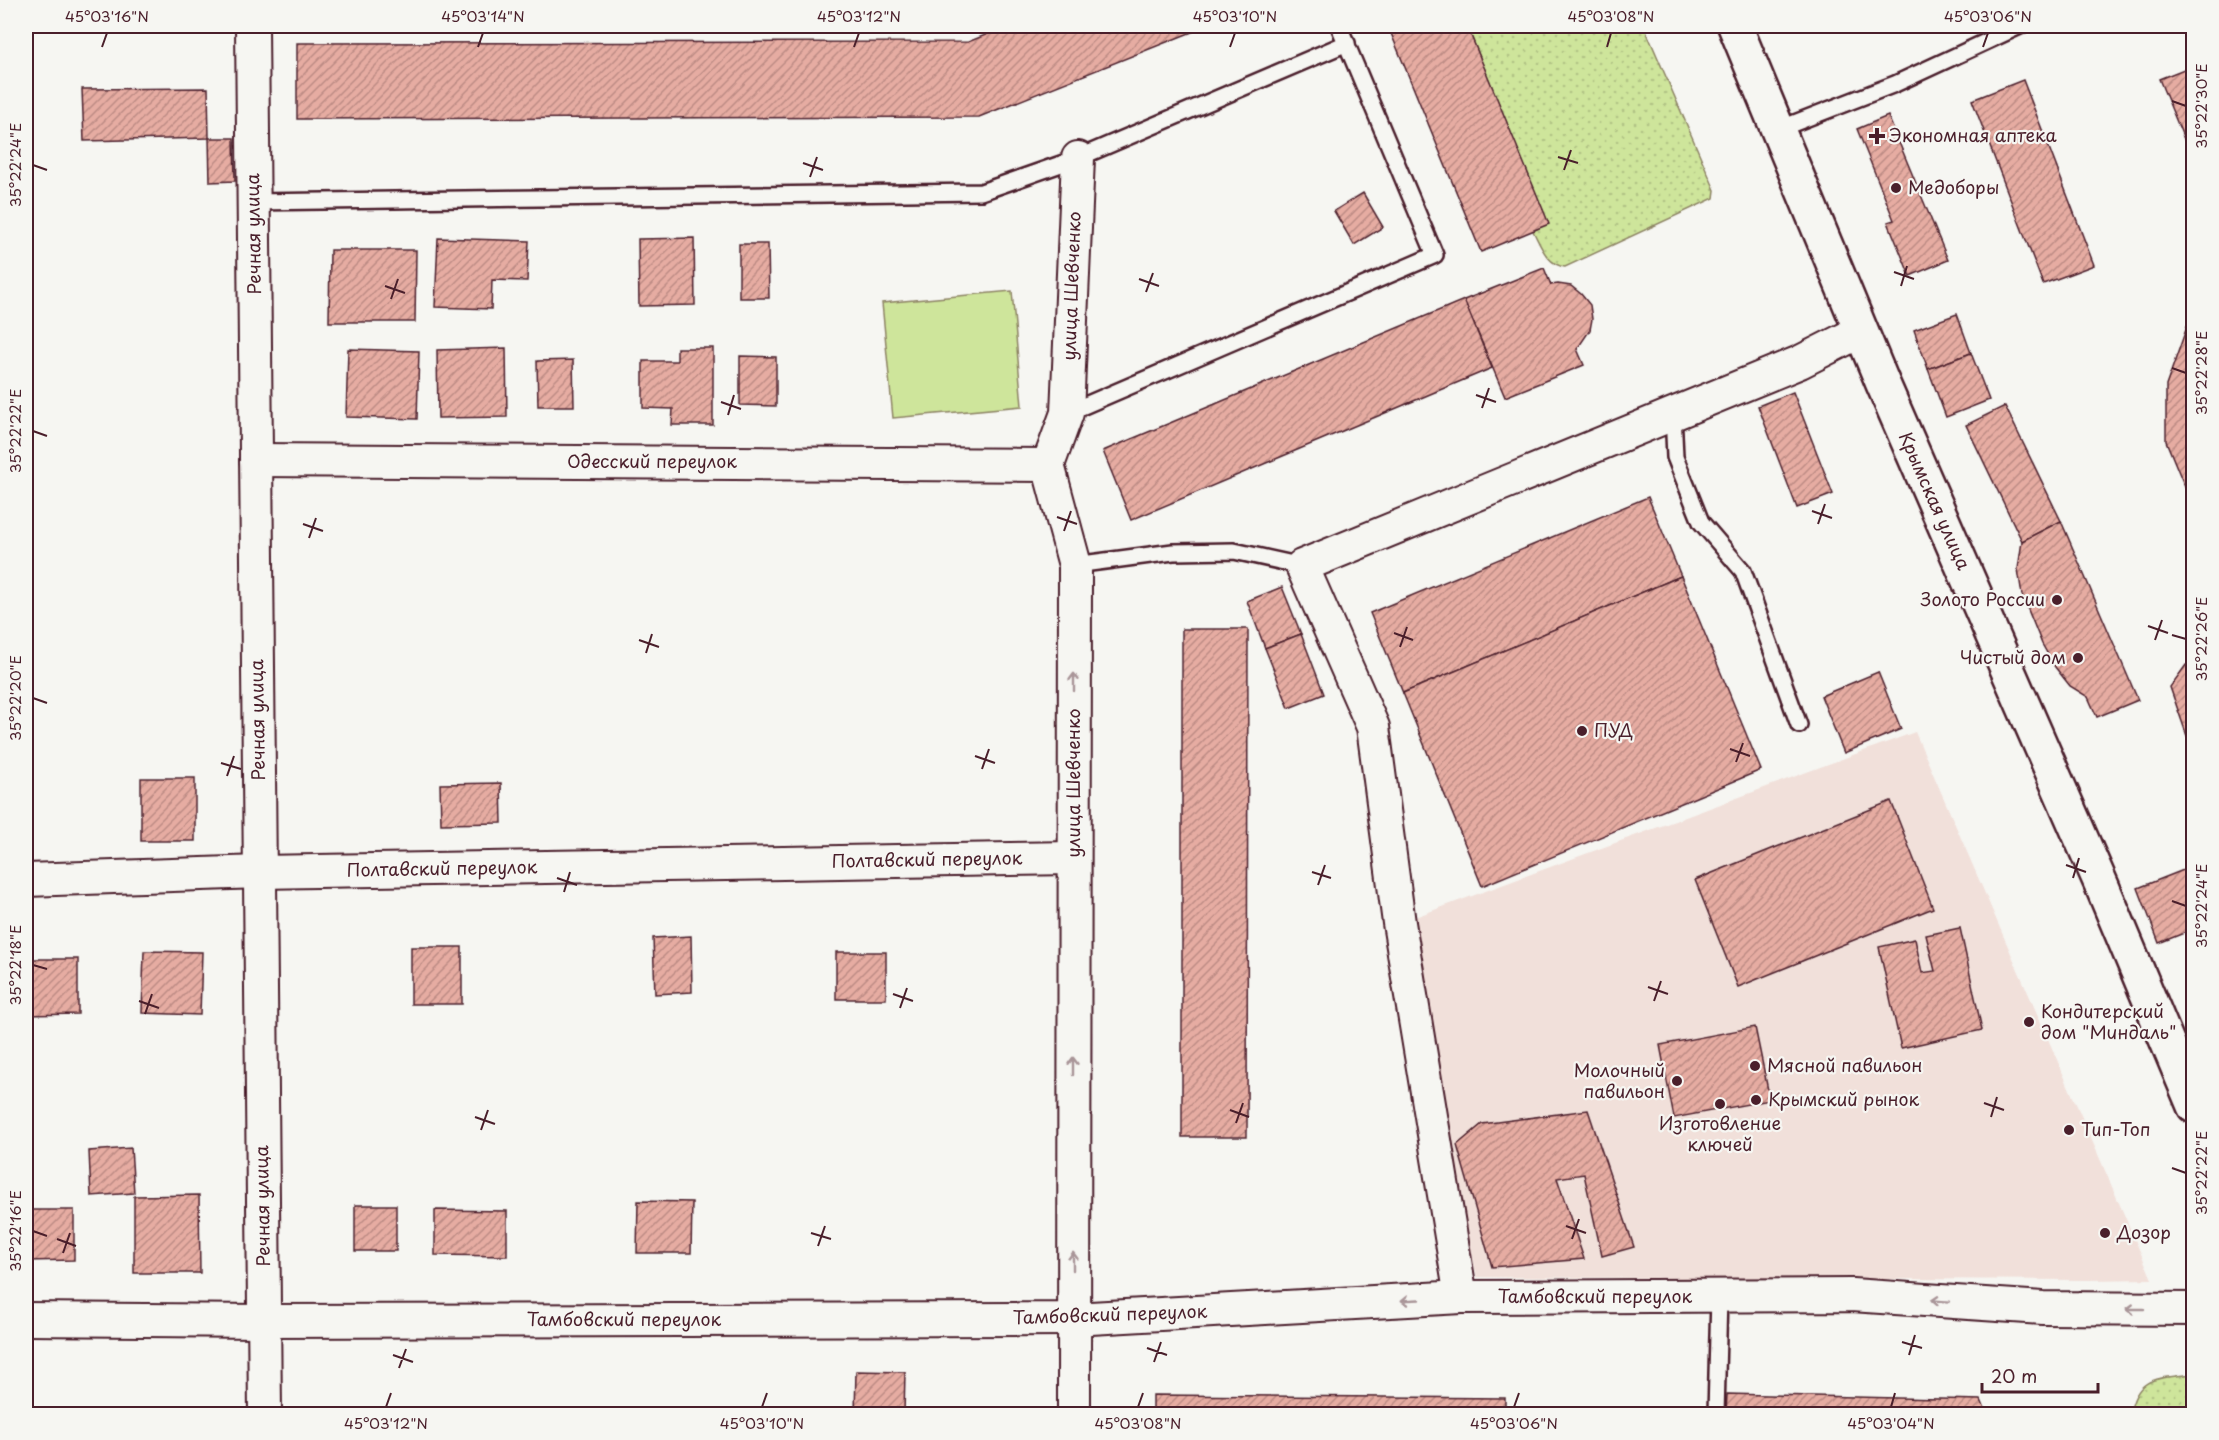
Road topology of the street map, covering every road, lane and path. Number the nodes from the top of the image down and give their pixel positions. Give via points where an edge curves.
1 (252, 26) edge
2 (1339, 26) edge
3 (1735, 26) edge
4 (2020, 26) edge
5 (1347, 43) junction
6 (1779, 129) junction
7 (1078, 158) junction
8 (253, 202) junction
9 (1861, 331) junction
10 (1067, 413) junction
11 (1673, 413) junction
12 (256, 460) junction
13 (1048, 465) junction
14 (1075, 565) junction
15 (1302, 566) junction
16 (1799, 726) dead end
17 (1074, 858) junction
18 (260, 872) junction
19 (26, 880) edge
20 (2193, 1106) edge
21 (1719, 1296) junction
22 (1461, 1297) junction
23 (2193, 1309) edge
24 (26, 1319) edge
25 (1073, 1319) junction
26 (264, 1321) junction
27 (265, 1414) edge
28 (1074, 1414) edge
29 (1716, 1414) edge

1 - 8 street, Речная улица
2 - 5 lane
3 - 6 main road, Крымская улица
4 - 6 lane via 1895,84
5 - 7 lane
5 - 10 lane via 1435,255
6 - 9 main road, Крымская улица
7 - 8 lane via 981,192
7 - 10 street, улица Шевченко
8 - 12 street, Речная улица
9 - 11 street via 1800,362
9 - 20 main road, Крымская улица via 2102,885
10 - 13 street, улица Шевченко
11 - 15 street
11 - 16 lane via 1675,457 1683,479 1701,522 1743,571
12 - 13 street, Одесский переулок
12 - 18 street, Речная улица
13 - 14 street, улица Шевченко
14 - 15 lane via 1173,552 1234,551
17 -> 14 street, улица Шевченко
15 - 22 street via 1373,727 1399,923
17 - 18 street, Полтавский переулок
25 -> 17 street, улица Шевченко
18 - 19 street, Полтавский переулок
18 - 26 street, Речная улица
21 - 22 street, Тамбовский переулок
23 -> 21 street, Тамбовский переулок via 2043,1308 1852,1295
21 - 29 lane
22 -> 25 street, Тамбовский переулок
24 - 26 street, Тамбовский переулок
25 - 26 street, Тамбовский переулок
25 - 28 street, улица Шевченко
26 - 27 street, Речная улица

